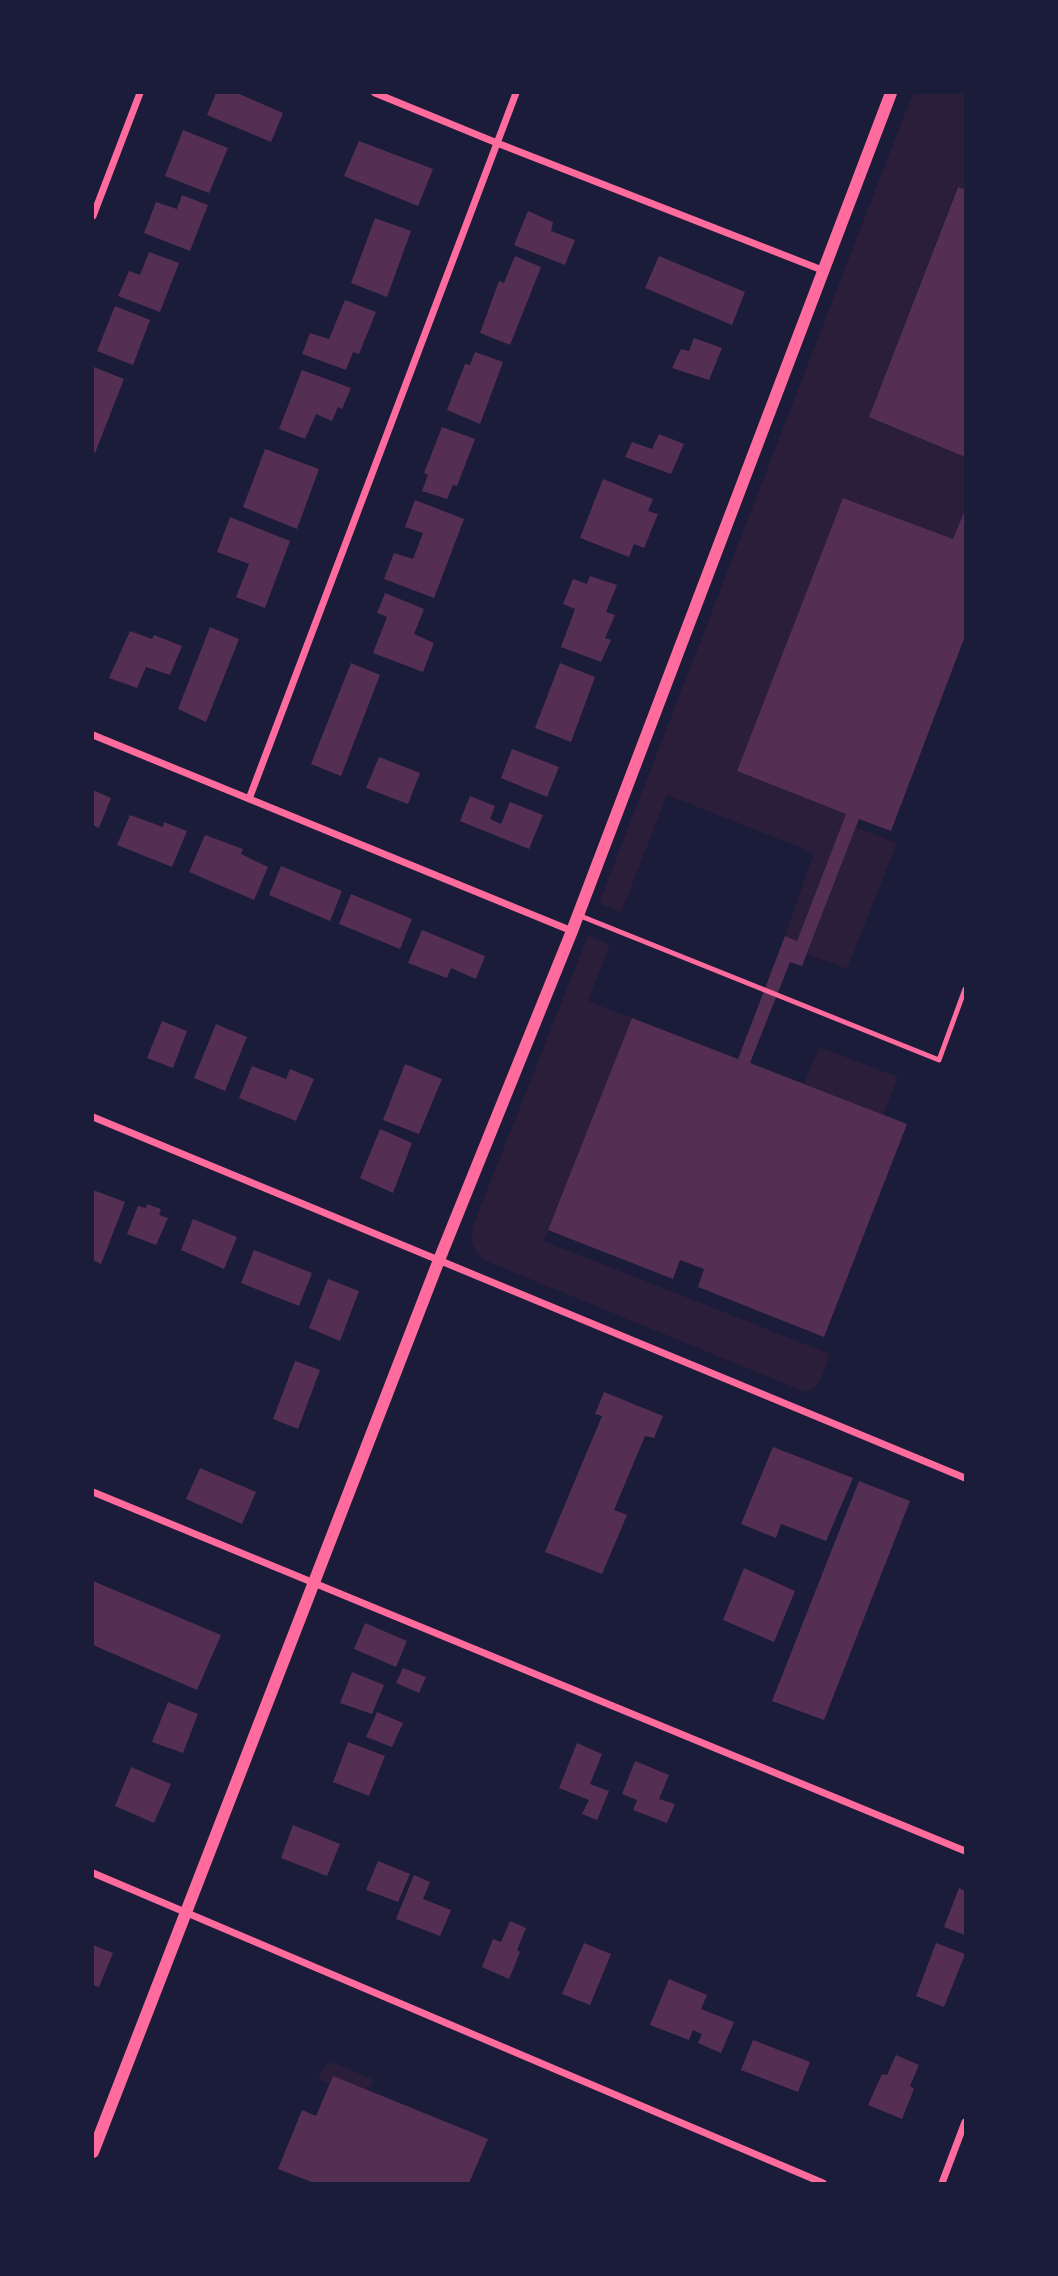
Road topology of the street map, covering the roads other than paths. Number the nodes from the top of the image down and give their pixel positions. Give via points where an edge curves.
1 (140, 93) edge
2 (376, 93) edge
3 (516, 93) edge
4 (891, 93) edge
5 (497, 143) junction
6 (93, 216) edge
7 (822, 270) junction
8 (93, 734) edge
9 (249, 799) junction
10 (579, 915) junction
11 (572, 931) junction
12 (965, 989) edge
13 (93, 1117) edge
14 (439, 1260) junction
15 (965, 1478) edge
16 (93, 1492) edge
17 (314, 1584) junction
18 (965, 1851) edge
19 (93, 1873) edge
20 (187, 1912) junction
21 (965, 2122) edge
22 (93, 2152) edge
23 (823, 2183) edge
24 (942, 2183) edge

1 - 6 street
2 - 5 street
3 - 5 street
4 - 7 street
5 - 7 street
5 - 9 street
7 - 10 street
8 - 9 street
9 - 11 street
10 - 11 street
10 - 12 lane via 939,1060
11 - 14 street
13 - 14 street
14 - 15 street
14 - 17 street
16 - 17 street
17 - 18 street
17 - 20 street
19 - 20 street
20 - 22 street
20 - 23 street
21 - 24 street

